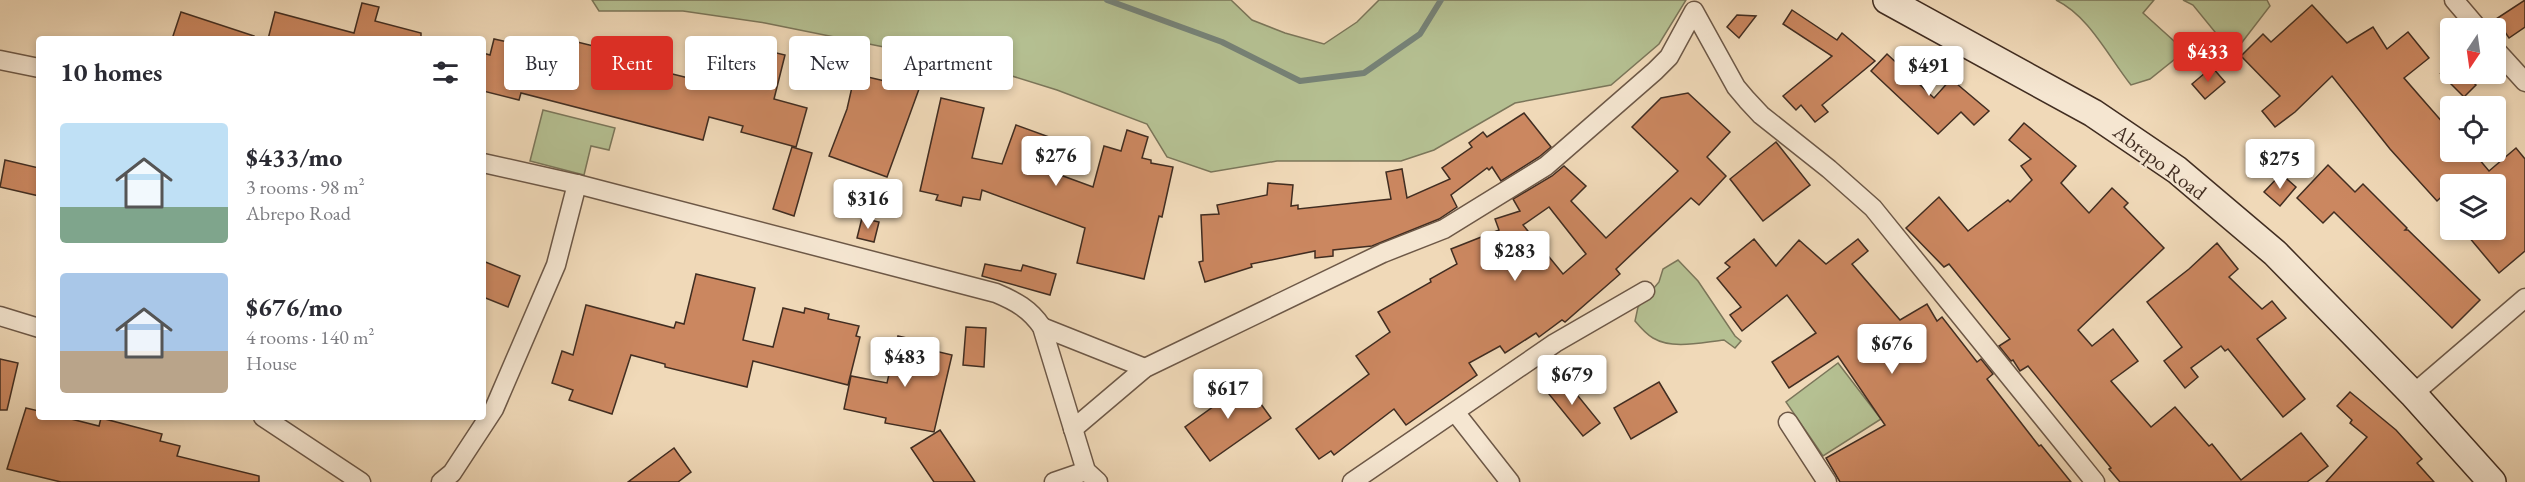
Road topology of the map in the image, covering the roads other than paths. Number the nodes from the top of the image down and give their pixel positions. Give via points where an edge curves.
1 (1887, 0) edge
2 (2454, 0) edge
3 (2469, 18) edge
4 (0, 60) edge
5 (2506, 61) edge
6 (36, 67) edge
7 (2525, 82) edge
8 (486, 164) edge
9 (577, 184) junction
10 (1645, 291) dead end
11 (2525, 298) edge
12 (0, 316) edge
13 (36, 327) edge
14 (1042, 327) junction
15 (1145, 368) junction
16 (2413, 394) junction
17 (1455, 412) junction
18 (268, 420) edge
19 (1788, 422) dead end
20 (1074, 429) junction
21 (1092, 477) edge
22 (361, 482) edge
23 (441, 482) edge
24 (1054, 482) edge
25 (1352, 482) edge
26 (1510, 482) edge
27 (1827, 482) edge
28 (2096, 482) edge
29 (2492, 482) edge

1 - 16 main road, Abrepo Road via 2093,113 2177,170 2275,253
2 - 3 street
4 - 6 street
5 - 7 street
8 - 9 street
9 - 14 street via 996,294 1017,302
9 - 23 street via 556,265 494,409 452,473
10 - 17 street via 1555,343
11 - 16 street
12 - 13 street
14 - 15 street
14 - 20 street
15 - 20 street
15 - 28 street via 1383,253 1444,229 1545,166 1655,72 1669,57 1694,10 1741,93 1761,115 1873,208
16 - 29 main road, Abrepo Road
17 - 25 street
17 - 26 street
18 - 22 street
19 - 27 street
20 - 21 street
21 - 24 street

